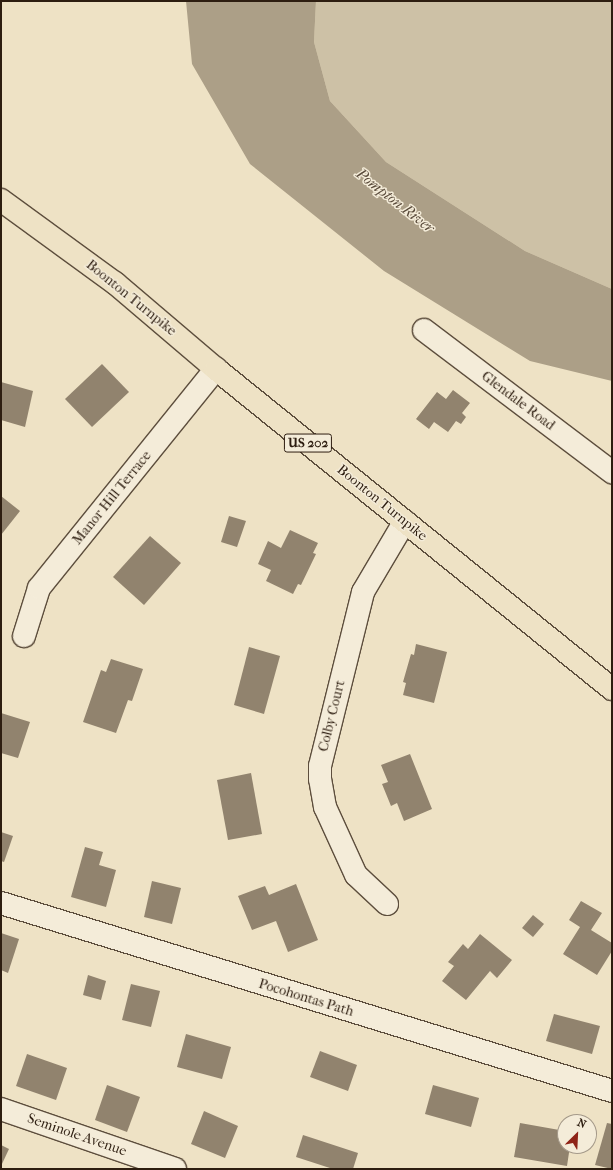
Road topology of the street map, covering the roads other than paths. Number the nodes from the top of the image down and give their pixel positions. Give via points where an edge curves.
1 (1, 200) edge
2 (424, 330) dead end
3 (216, 369) junction
4 (612, 472) edge
5 (405, 521) junction
6 (24, 636) dead end
7 (612, 689) edge
8 (1, 903) edge
9 (386, 904) dead end
10 (612, 1091) edge
11 (1, 1109) edge
12 (175, 1169) edge

1 - 3 main road, Boonton Turnpike / US 202 via 115,283
2 - 4 street, Glendale Road
3 - 5 main road, Boonton Turnpike / US 202
3 - 6 street, Manor Hill Terrace via 39,588
5 - 7 main road, Boonton Turnpike / US 202
5 - 9 street, Colby Court via 363,592 320,766 325,807 356,875
8 - 10 street, Pocohontas Path
11 - 12 street, Seminole Avenue

